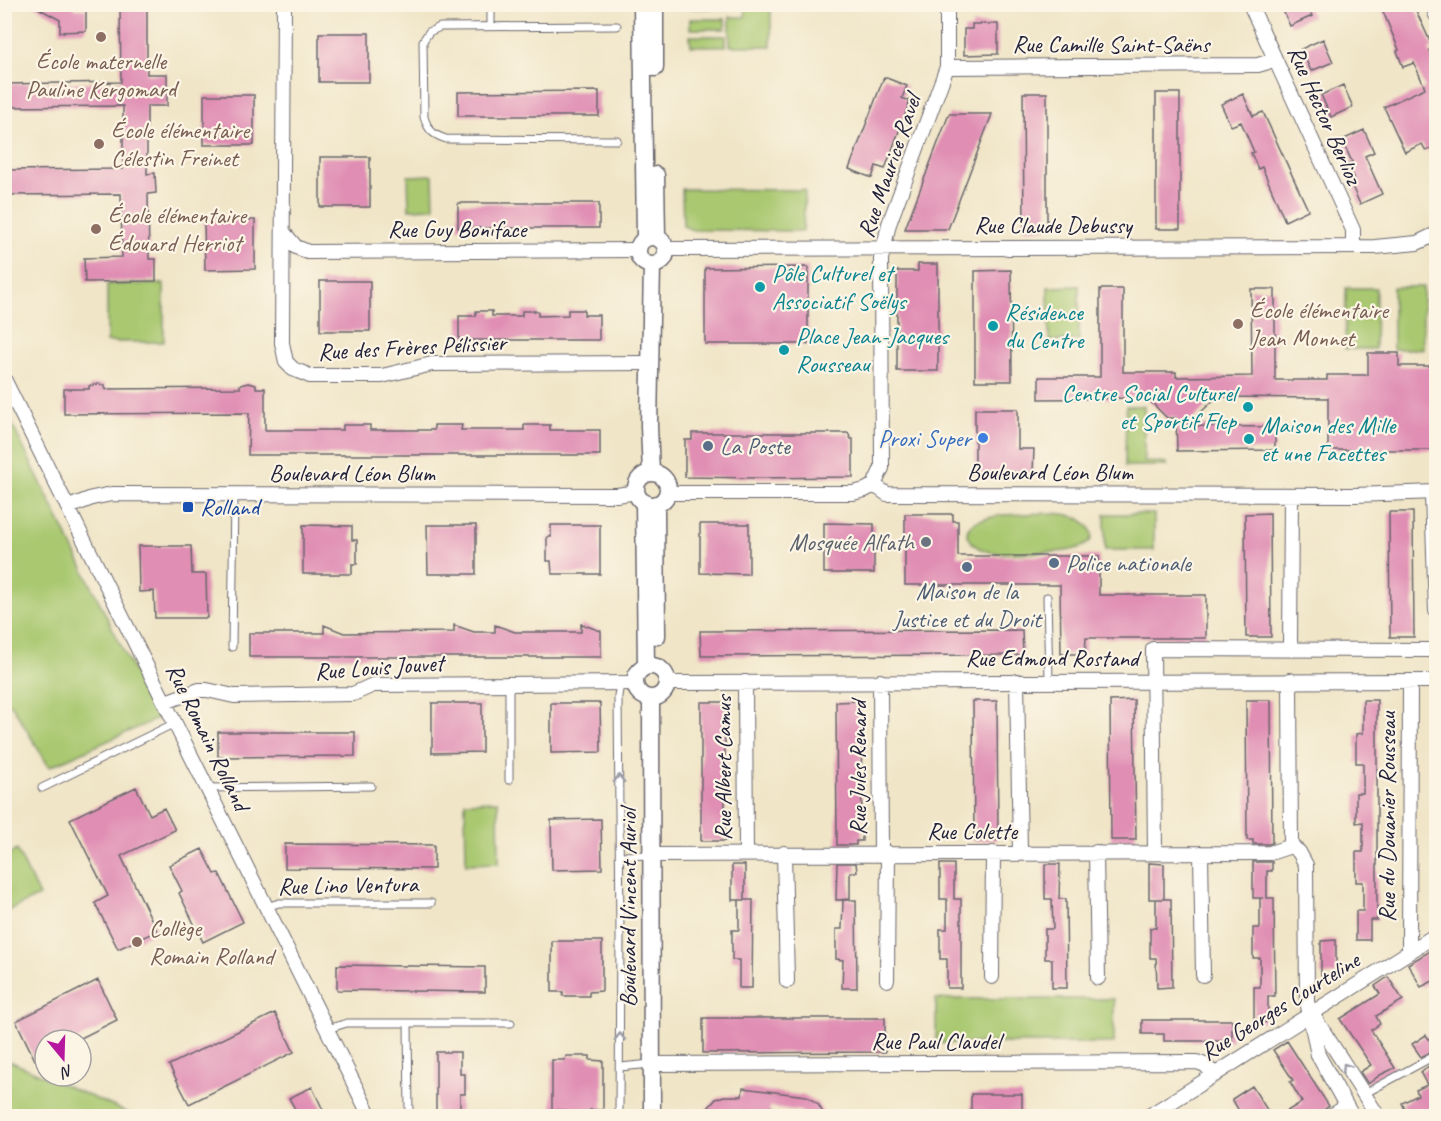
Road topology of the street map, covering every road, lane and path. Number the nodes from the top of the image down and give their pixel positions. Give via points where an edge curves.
1 (284, 4) edge
2 (491, 4) edge
3 (642, 4) edge
4 (655, 4) edge
5 (946, 4) edge
6 (1250, 4) edge
7 (1432, 4) edge
8 (1437, 15) edge
9 (491, 26) junction
10 (617, 26) dead end
11 (1275, 60) junction
12 (947, 67) junction
13 (617, 140) dead end
14 (284, 233) junction
15 (1437, 234) edge
16 (652, 244) junction
17 (1353, 246) junction
18 (883, 248) junction
19 (650, 363) junction
20 (4, 379) edge
21 (651, 473) junction
22 (874, 485) junction
23 (1434, 493) edge
24 (234, 495) junction
25 (1291, 495) junction
26 (651, 498) junction
27 (69, 507) junction
28 (1047, 597) dead end
29 (1437, 611) edge
30 (232, 647) dead end
31 (1290, 649) junction
32 (1437, 650) edge
33 (652, 667) junction
34 (1290, 680) junction
35 (880, 681) junction
36 (1017, 681) junction
37 (1049, 681) junction
38 (1154, 681) junction
39 (1410, 681) junction
40 (1437, 681) edge
41 (745, 682) junction
42 (628, 683) junction
43 (668, 683) junction
44 (509, 685) junction
45 (651, 699) junction
46 (165, 702) junction
47 (176, 723) junction
48 (509, 780) dead end
49 (371, 786) dead end
50 (42, 788) dead end
51 (208, 788) junction
52 (1290, 846) junction
53 (1096, 852) junction
54 (784, 853) junction
55 (993, 853) junction
56 (1020, 853) junction
57 (1155, 853) junction
58 (1201, 853) junction
59 (746, 854) junction
60 (885, 854) junction
61 (652, 855) junction
62 (620, 856) junction
63 (431, 903) dead end
64 (266, 907) junction
65 (1437, 935) edge
66 (1408, 952) junction
67 (1203, 975) dead end
68 (992, 976) dead end
69 (1098, 978) dead end
70 (887, 980) dead end
71 (787, 981) dead end
72 (1311, 1013) junction
73 (408, 1023) junction
74 (511, 1023) dead end
75 (327, 1029) junction
76 (1437, 1055) edge
77 (652, 1064) junction
78 (620, 1067) junction
79 (1215, 1075) junction
80 (1364, 1094) junction
81 (1348, 1110) edge
82 (370, 1116) edge
83 (409, 1116) edge
84 (619, 1116) edge
85 (652, 1116) edge
86 (1149, 1116) edge
87 (1324, 1116) edge
88 (1378, 1116) edge

1 - 14 street, Rue des Frères Pélissier
2 - 9 lane
3 - 16 street
4 - 16 street
5 - 12 street, Rue Maurice Ravel
6 - 11 street, Rue Hector Berlioz
7 - 8 street
9 - 10 lane
9 - 13 lane via 440,27 429,32 423,41 424,117 435,135 446,140
11 - 12 street, Rue Camille Saint-Saëns via 1258,65
11 - 17 street, Rue Hector Berlioz via 1353,230
12 - 18 street, Rue Maurice Ravel
14 - 16 street, Rue Guy Boniface via 296,247 308,252
14 - 19 street, Rue des Frères Pélissier via 283,352 286,362 301,374 382,376 432,364
15 - 17 street, Rue Claude Debussy via 1417,243
16 - 18 street, Rue Claude Debussy
16 - 19 street via 638,255 652,265
17 - 18 street, Rue Claude Debussy
18 - 22 street, Rue Maurice Ravel via 882,468
19 - 21 street
20 - 27 street, Rue Romain Rolland
21 - 26 street via 638,482
21 - 26 street via 661,475 668,488
22 - 25 street, Boulevard Léon Blum via 886,494
22 - 26 street, Boulevard Léon Blum via 853,493
23 - 25 street, Boulevard Léon Blum
23 - 29 street
24 - 26 street, Boulevard Léon Blum
24 - 27 street, Boulevard Léon Blum via 112,494
24 - 30 lane
25 - 31 street
26 - 33 street
27 - 46 street, Rue Romain Rolland
28 - 37 lane
31 - 32 street
31 - 38 street via 1154,649
33 - 42 street
33 - 43 street via 664,672
34 - 38 street, Rue Edmond Rostand
34 - 39 street, Rue Edmond Rostand
34 - 52 street
35 - 36 street, Rue Edmond Rostand
35 - 41 street, Rue Edmond Rostand
35 - 60 street, Rue Jules Renard
36 - 37 street, Rue Edmond Rostand
36 - 56 street
37 - 38 street, Rue Edmond Rostand
38 - 57 street
39 - 40 street, Rue Edmond Rostand
39 - 66 street, Rue du Douanier Rousseau
41 - 43 street, Rue Edmond Rostand
41 - 59 street, Rue Albert Camus
42 - 44 street, Rue Louis Jouvet
42 - 45 street
62 -> 42 lane via 618,696
43 - 45 street via 664,692
44 - 46 street, Rue Louis Jouvet via 373,685 354,694 234,696 207,690
44 - 48 lane
45 - 61 street, Boulevard Vincent Auriol
46 - 47 street, Rue Romain Rolland
47 - 50 lane
47 - 51 street, Rue Romain Rolland
49 - 51 lane
51 - 64 street, Rue Romain Rolland
52 - 58 street, Rue Colette via 1270,853
52 - 72 street via 1299,852 1306,865 1307,1001
53 - 56 street, Rue Colette
53 - 57 street, Rue Colette
53 - 69 street
54 - 59 street, Rue Colette
54 - 60 street, Rue Colette
54 - 71 street
55 - 56 street, Rue Colette
55 - 60 street, Rue Colette
55 - 68 street
57 - 58 street, Rue Colette
58 - 67 street
59 - 61 street, Rue Colette
60 - 70 street, Rue Jules Renard
61 - 62 lane
61 - 77 street, Boulevard Vincent Auriol
78 -> 62 lane
63 - 64 lane, Rue Lino Ventura via 279,903
64 - 75 street, Rue Romain Rolland
65 - 66 street, Rue Georges Courteline
66 - 72 street, Rue Georges Courteline
72 - 79 street, Rue Georges Courteline
80 -> 72 street
72 - 81 street via 1318,1056
73 - 74 lane
73 - 75 lane via 347,1023
73 - 83 lane
75 - 82 street, Rue Romain Rolland
76 - 80 lane
77 - 78 lane
77 - 79 street, Rue Paul Claudel via 1197,1062
77 - 85 street, Boulevard Vincent Auriol
78 - 84 lane
79 - 86 street, Rue Georges Courteline
80 - 88 street
81 - 87 lane

